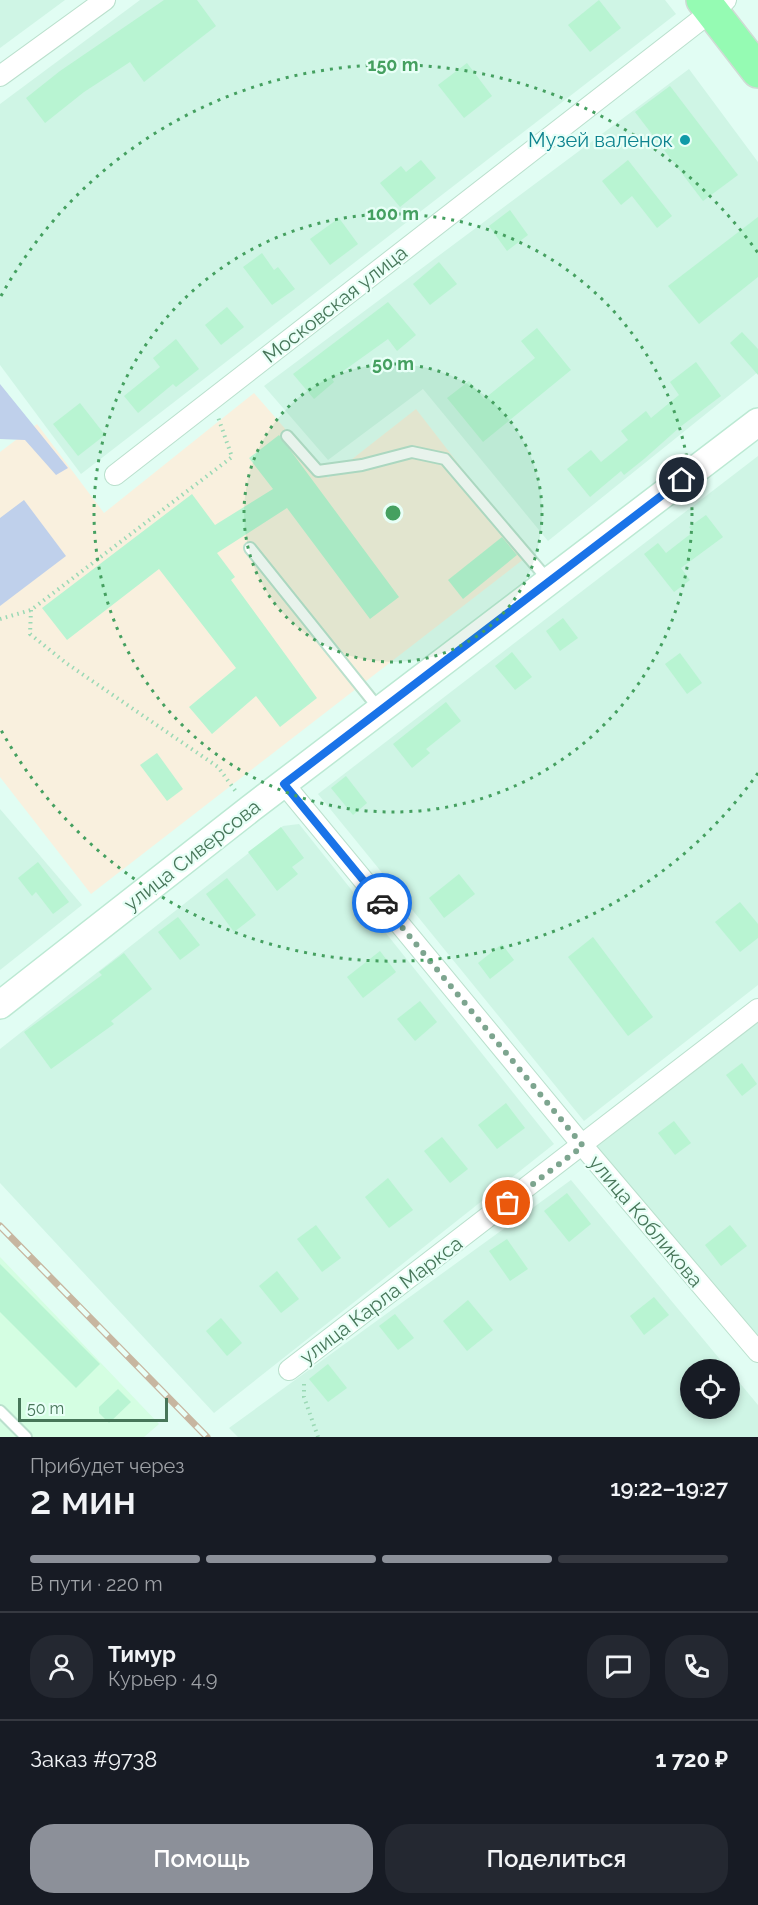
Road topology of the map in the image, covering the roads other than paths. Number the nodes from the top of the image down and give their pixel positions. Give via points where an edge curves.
1 (105, 0) edge
2 (714, 4) edge
3 (758, 71) edge
4 (0, 76) edge
5 (758, 422) edge
6 (287, 436) dead end
7 (115, 475) dead end
8 (250, 548) dead end
9 (549, 581) junction
10 (381, 710) junction
11 (284, 784) junction
12 (0, 1005) edge
13 (758, 1009) edge
14 (583, 1146) junction
15 (758, 1352) edge
16 (296, 1365) road end
17 (0, 1411) edge
18 (26, 1437) edge

1 - 4 street
2 - 3 highway
2 - 7 street, Московская улица
5 - 9 street, улица Сиверсова
6 - 9 lane via 318,471 412,452 445,459
8 - 10 lane
9 - 10 street, улица Сиверсова
10 - 11 street, улица Сиверсова
11 - 12 street, улица Сиверсова
11 - 14 street, улица Кобликова
13 - 14 street, улица Карла Маркса
14 - 15 street, улица Кобликова
14 - 16 street, улица Карла Маркса
17 - 18 lane

